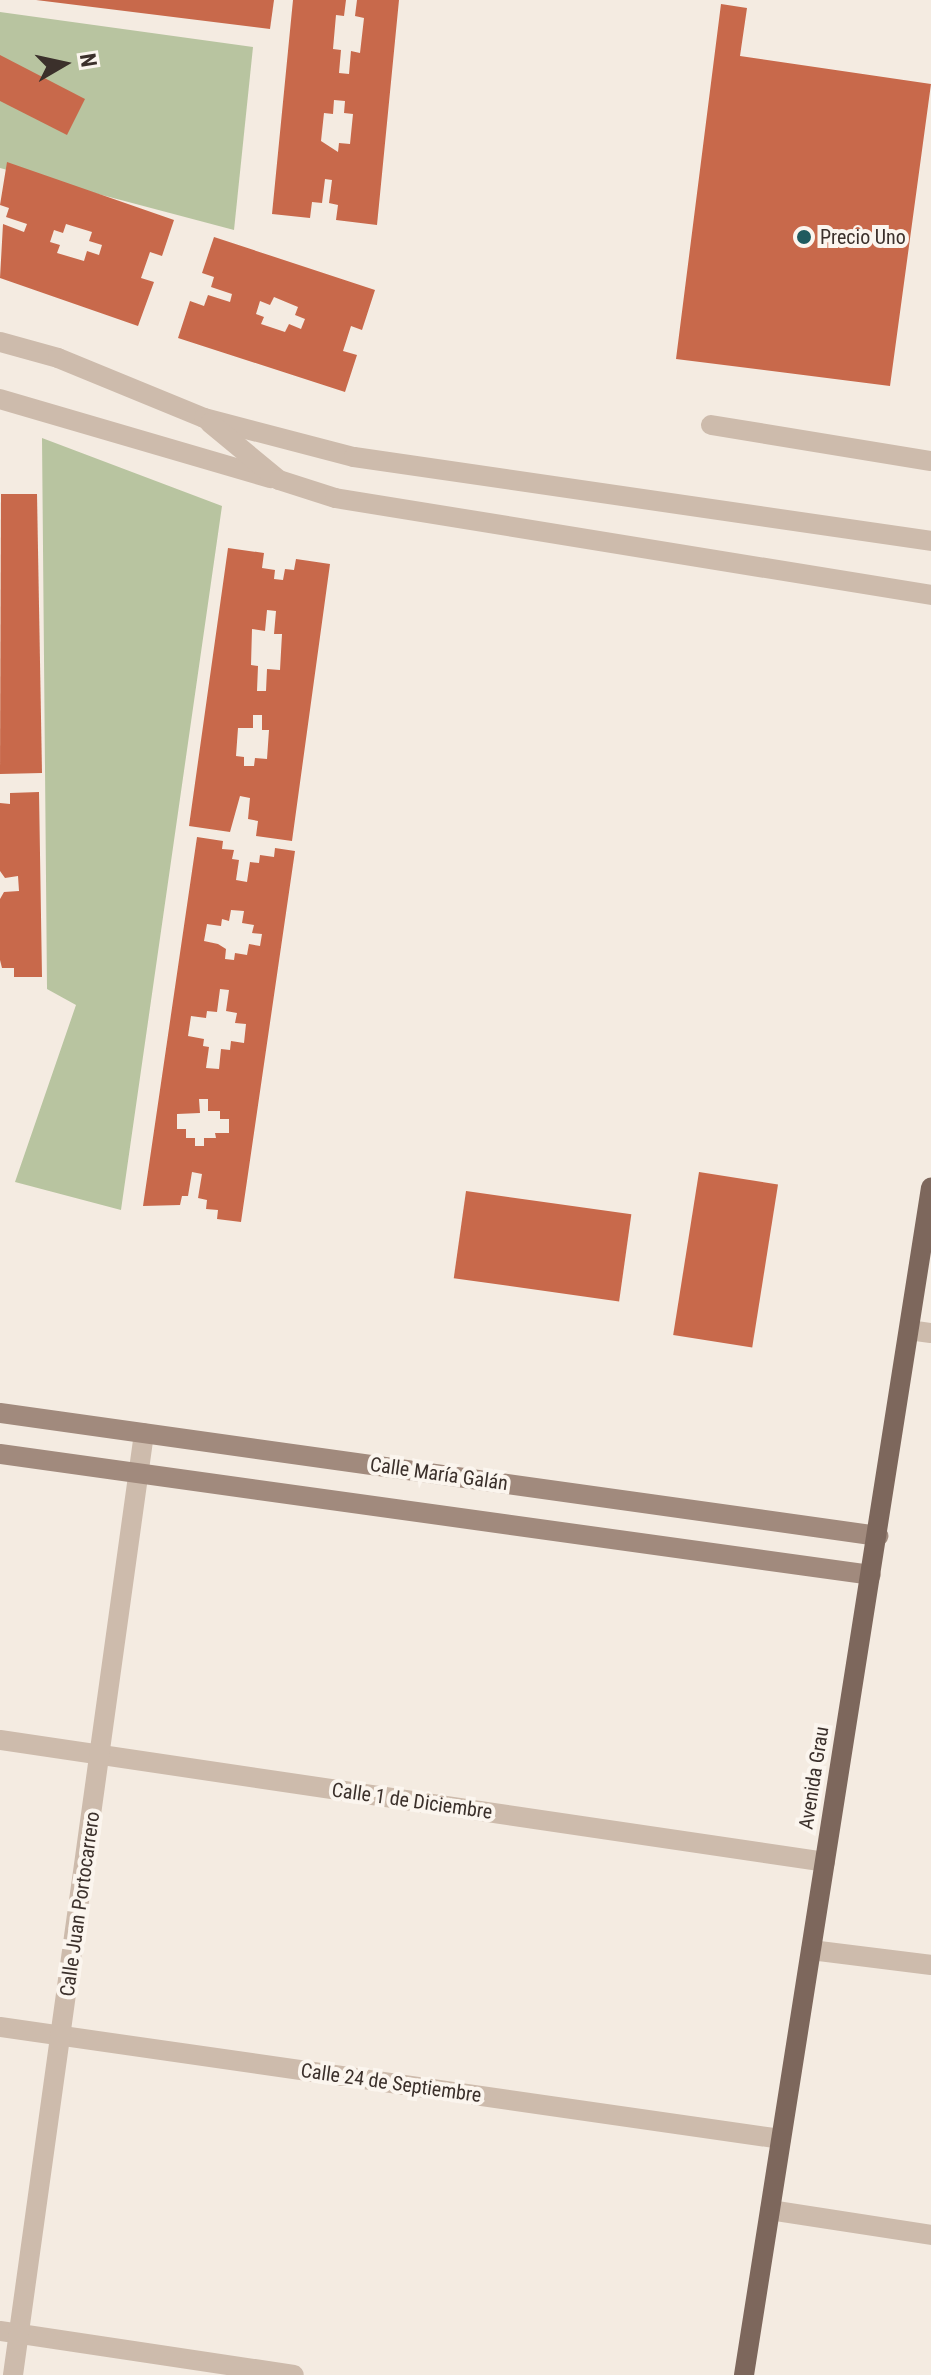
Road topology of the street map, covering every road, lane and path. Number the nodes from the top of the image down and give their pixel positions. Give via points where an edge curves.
1 (0, 342) edge
2 (0, 399) edge
3 (204, 418) junction
4 (711, 425) dead end
5 (931, 461) edge
6 (279, 480) junction
7 (931, 541) edge
8 (931, 595) edge
9 (931, 1188) edge
10 (909, 1330) junction
11 (931, 1333) edge
12 (0, 1413) edge
13 (144, 1433) junction
14 (0, 1454) edge
15 (139, 1473) junction
16 (878, 1536) junction
17 (871, 1575) junction
18 (0, 1740) edge
19 (101, 1754) junction
20 (825, 1862) junction
21 (811, 1950) junction
22 (931, 1965) edge
23 (0, 2027) edge
24 (61, 2036) junction
25 (781, 2139) junction
26 (770, 2210) junction
27 (931, 2235) edge
28 (10, 2333) edge
29 (13, 2375) edge
30 (294, 2375) edge
31 (744, 2375) edge

1 - 3 street via 58,358
2 - 6 street
3 - 6 street
3 - 7 street via 354,457
4 - 5 street
6 - 8 street via 335,498
9 - 10 main road, Avenida Grau
10 - 11 street
10 - 16 main road, Avenida Grau
12 - 13 street, Calle María Galán
13 - 15 street, Calle Juan Portocarrero
13 - 16 street, Calle María Galán
14 - 15 street, Calle María Galán
15 - 17 street, Calle María Galán
15 - 19 street, Calle Juan Portocarrero
16 - 17 main road, Avenida Grau
17 - 20 main road, Avenida Grau
18 - 19 street, Calle 1 de Diciembre
19 - 20 street, Calle 1 de Diciembre
19 - 24 street, Calle Juan Portocarrero
20 - 21 main road, Avenida Grau
21 - 22 street
21 - 25 main road, Avenida Grau
23 - 24 street, Calle 24 de Septiembre
24 - 25 street, Calle 24 de Septiembre
24 - 28 street, Calle Juan Portocarrero
25 - 26 main road, Avenida Grau
26 - 27 street
26 - 31 main road, Avenida Grau
28 - 29 street, Calle Juan Portocarrero
28 - 30 street

